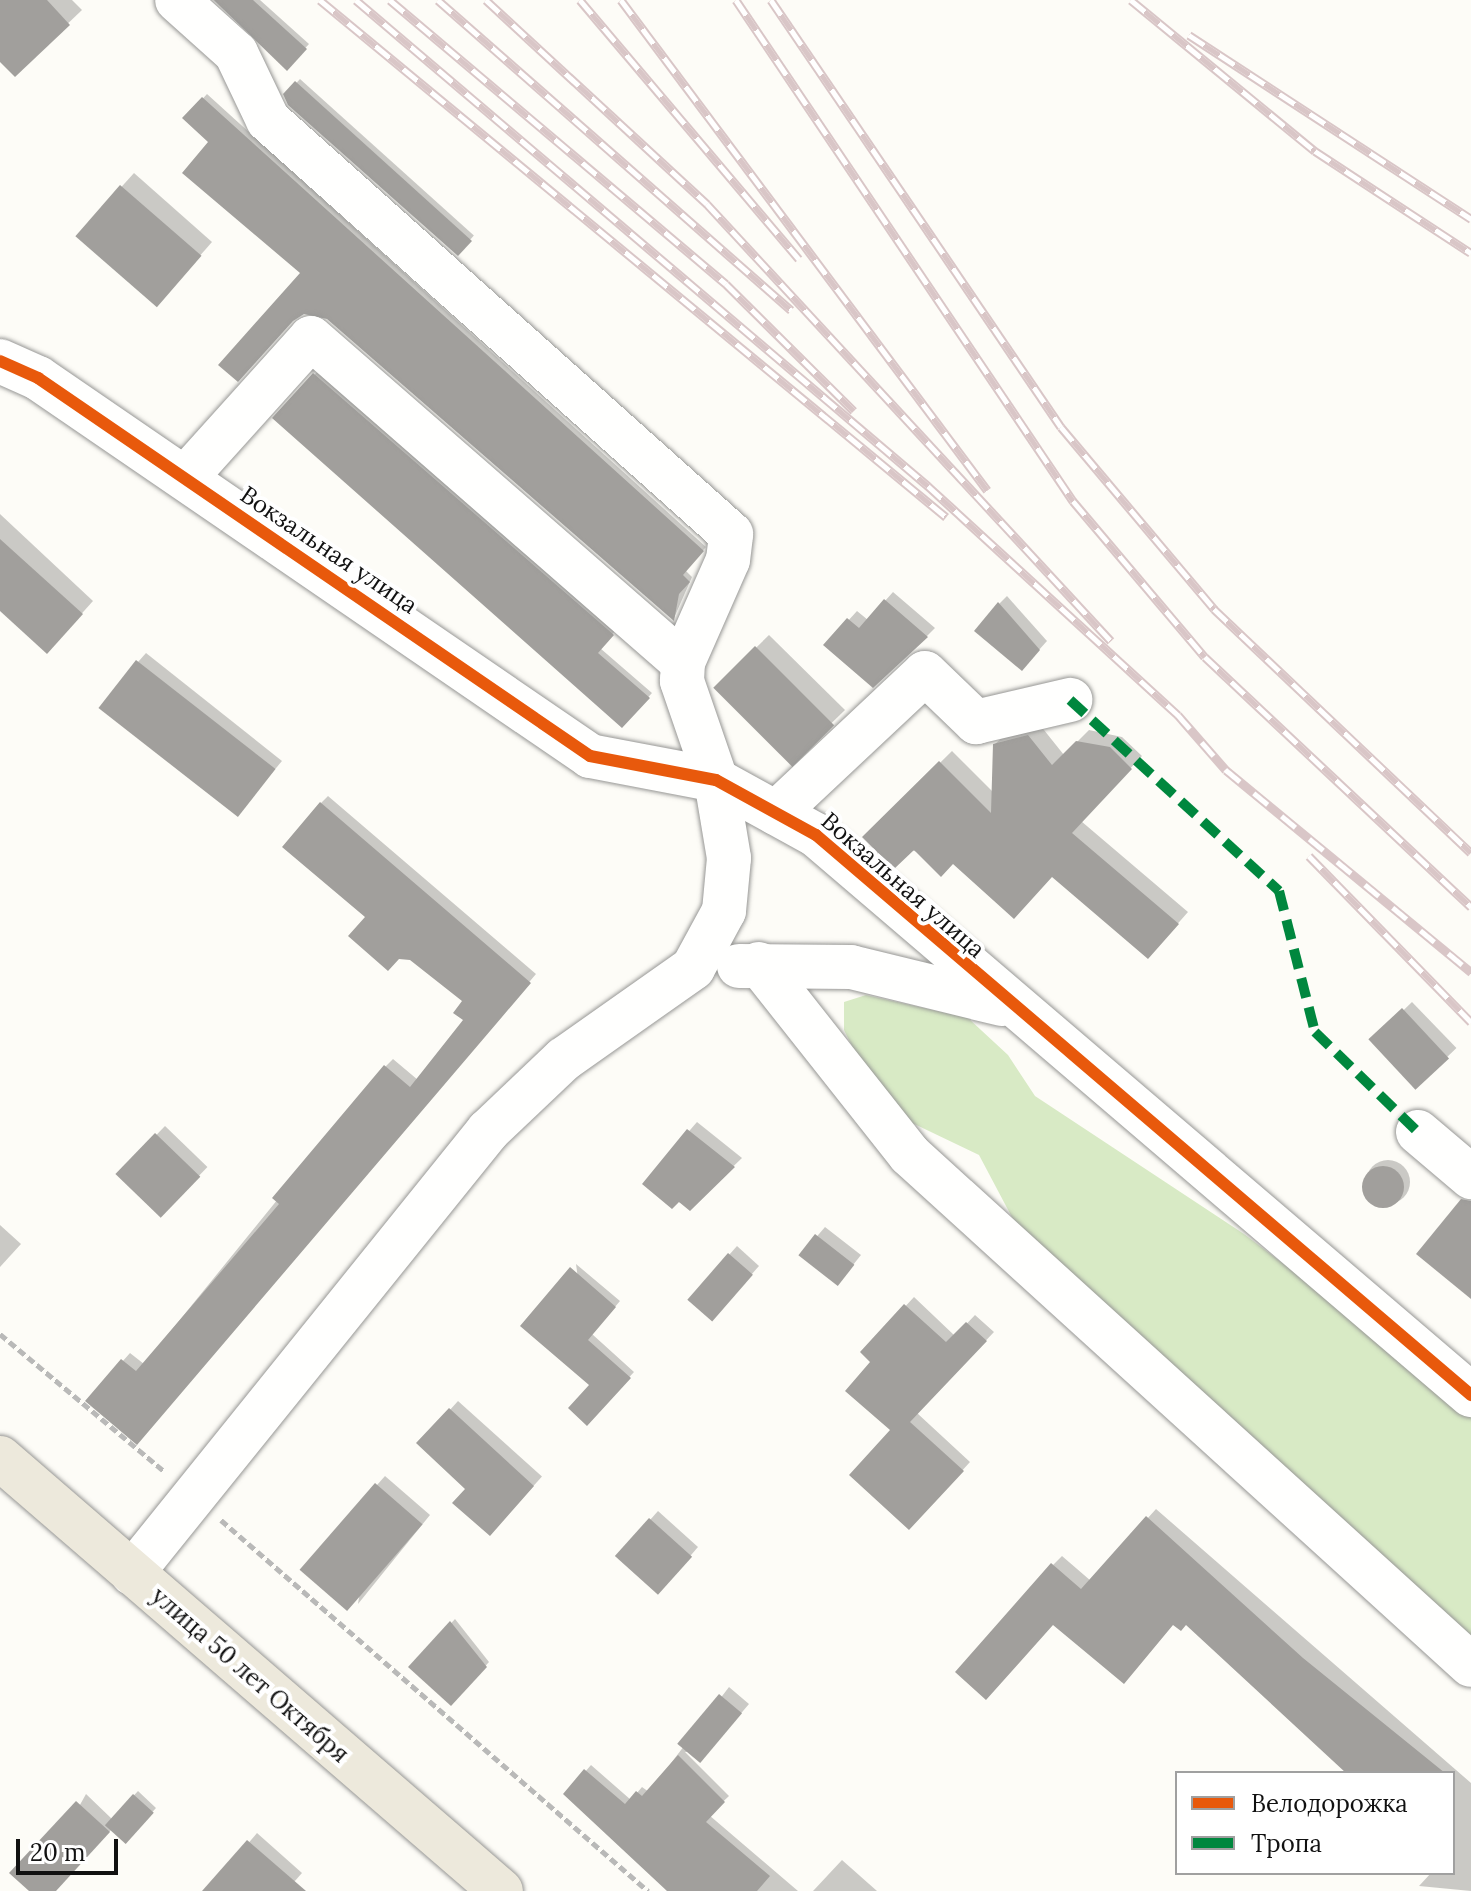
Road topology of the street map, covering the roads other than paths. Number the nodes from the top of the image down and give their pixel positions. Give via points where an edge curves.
1 (177, 0) edge
2 (0, 361) edge
3 (185, 478) junction
4 (683, 662) junction
5 (1070, 700) dead end
6 (716, 780) junction
7 (776, 813) junction
8 (759, 964) junction
9 (693, 968) junction
10 (1010, 1006) junction
11 (1418, 1132) dead end
12 (1471, 1177) edge
13 (1469, 1390) edge
14 (0, 1458) edge
15 (132, 1573) junction
16 (1471, 1665) edge
17 (501, 1891) edge

1 - 4 street via 236,53 268,120 722,521 733,546
2 - 3 street, Вокзальная улица via 38,378
3 - 4 street via 311,338
3 - 6 street, Вокзальная улица via 590,756
4 - 6 street via 682,681
5 - 7 street via 976,722 925,673
6 - 7 street, Вокзальная улица
6 - 9 street via 729,858 724,911
7 - 10 street, Вокзальная улица via 816,835
8 - 9 street
8 - 10 street via 851,967
8 - 16 street via 910,1155
9 - 15 street via 564,1059 488,1131
10 - 13 street, Вокзальная улица
11 - 12 street
14 - 15 main road, улица 50 лет Октября
15 - 17 main road, улица 50 лет Октября

